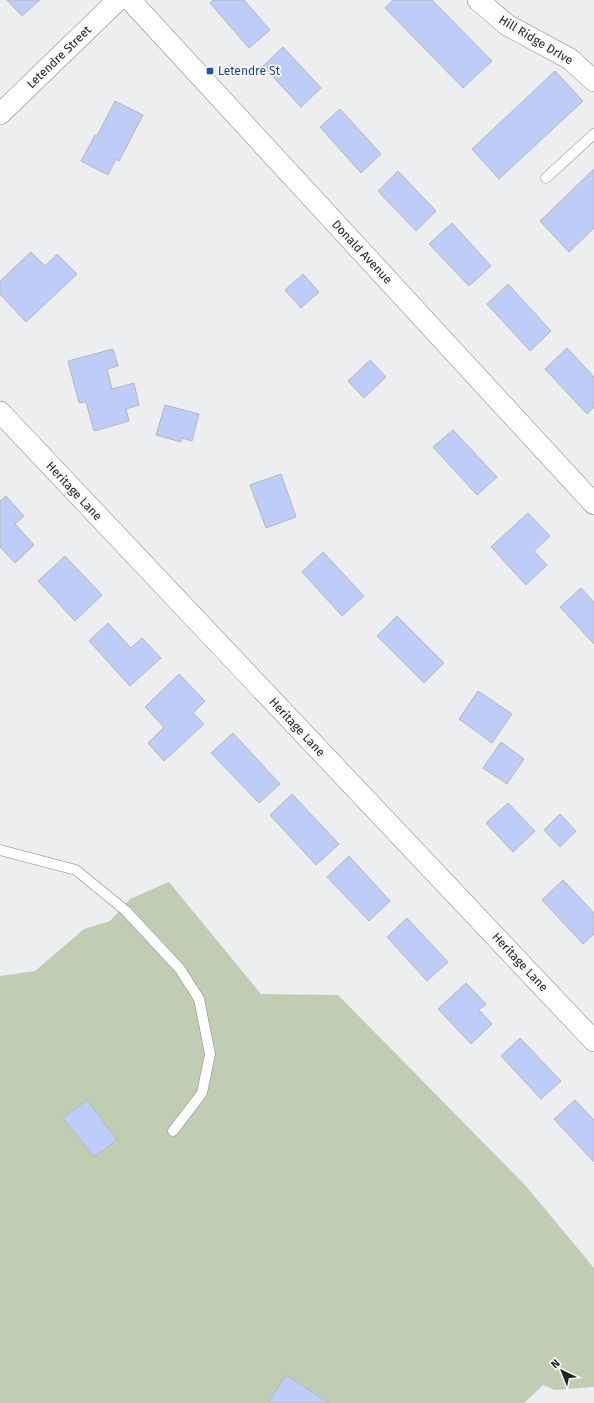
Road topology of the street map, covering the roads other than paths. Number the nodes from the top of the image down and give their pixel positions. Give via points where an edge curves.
1 (118, 0) edge
2 (130, 0) edge
3 (478, 0) edge
4 (594, 81) edge
5 (0, 114) edge
6 (594, 134) edge
7 (546, 178) dead end
8 (0, 412) edge
9 (594, 504) edge
10 (0, 850) edge
11 (594, 1041) edge
12 (173, 1131) dead end

1 - 5 street, Letendre Street
2 - 9 street, Donald Avenue
3 - 4 street, Hill Ridge DrIve via 507,25 570,59
6 - 7 lane
8 - 11 street, Heritage Lane
10 - 12 lane via 76,870 126,911 180,969 199,999 210,1054 202,1093

